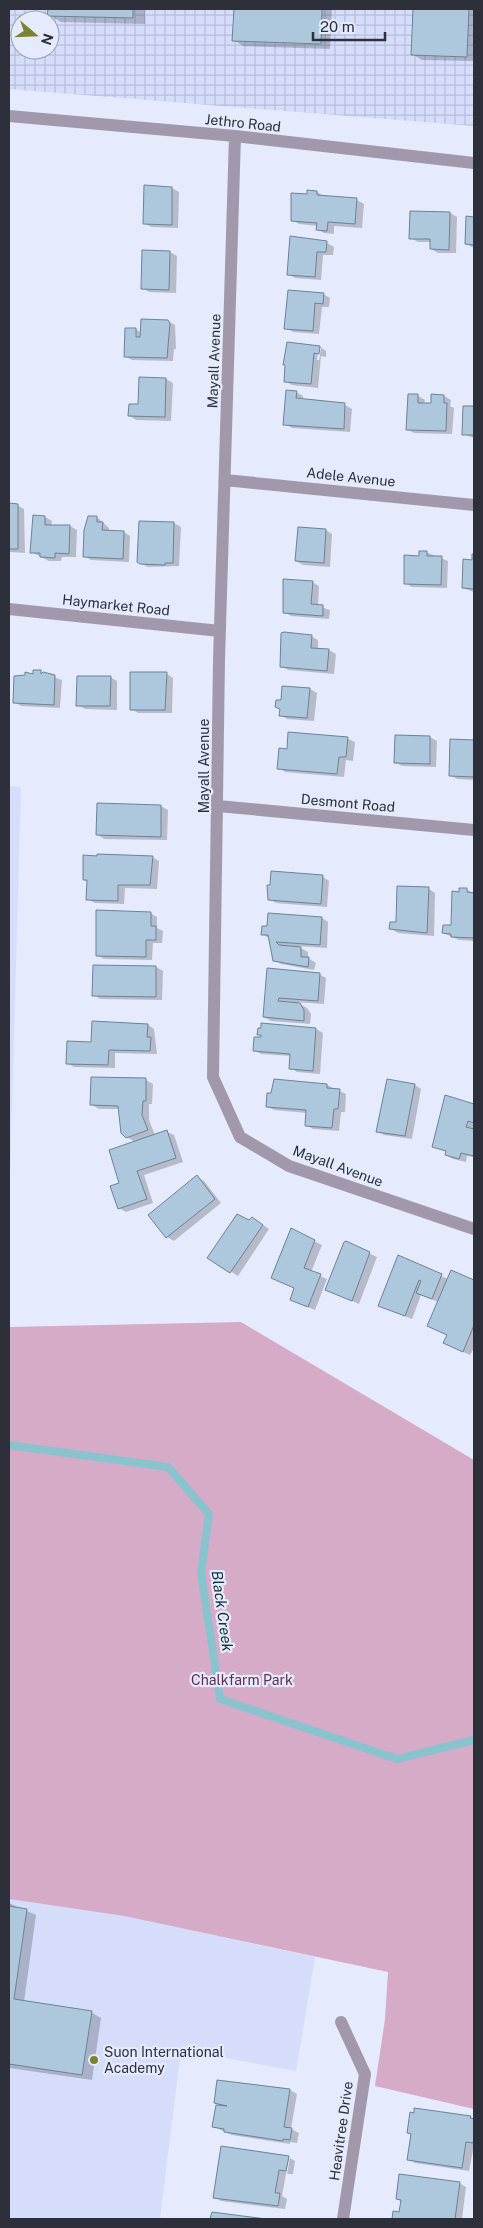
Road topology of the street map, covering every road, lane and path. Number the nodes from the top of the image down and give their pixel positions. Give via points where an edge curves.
1 (9, 116) edge
2 (235, 136) junction
3 (474, 163) edge
4 (225, 480) junction
5 (474, 504) edge
6 (9, 609) edge
7 (220, 631) junction
8 (218, 806) junction
9 (474, 830) edge
10 (474, 1230) edge
11 (341, 2022) dead end
12 (343, 2219) edge

1 - 2 street, Jethro Road
2 - 3 street, Jethro Road
2 - 4 street, Mayall Avenue
4 - 5 street, Adele Avenue
4 - 7 street, Mayall Avenue
6 - 7 street, Haymarket Road
7 - 8 street, Mayall Avenue
8 - 9 street, Desmont Road
8 - 10 street, Mayall Avenue via 213,1077 240,1137 289,1166
11 - 12 street, Heavitree Drive via 365,2074

